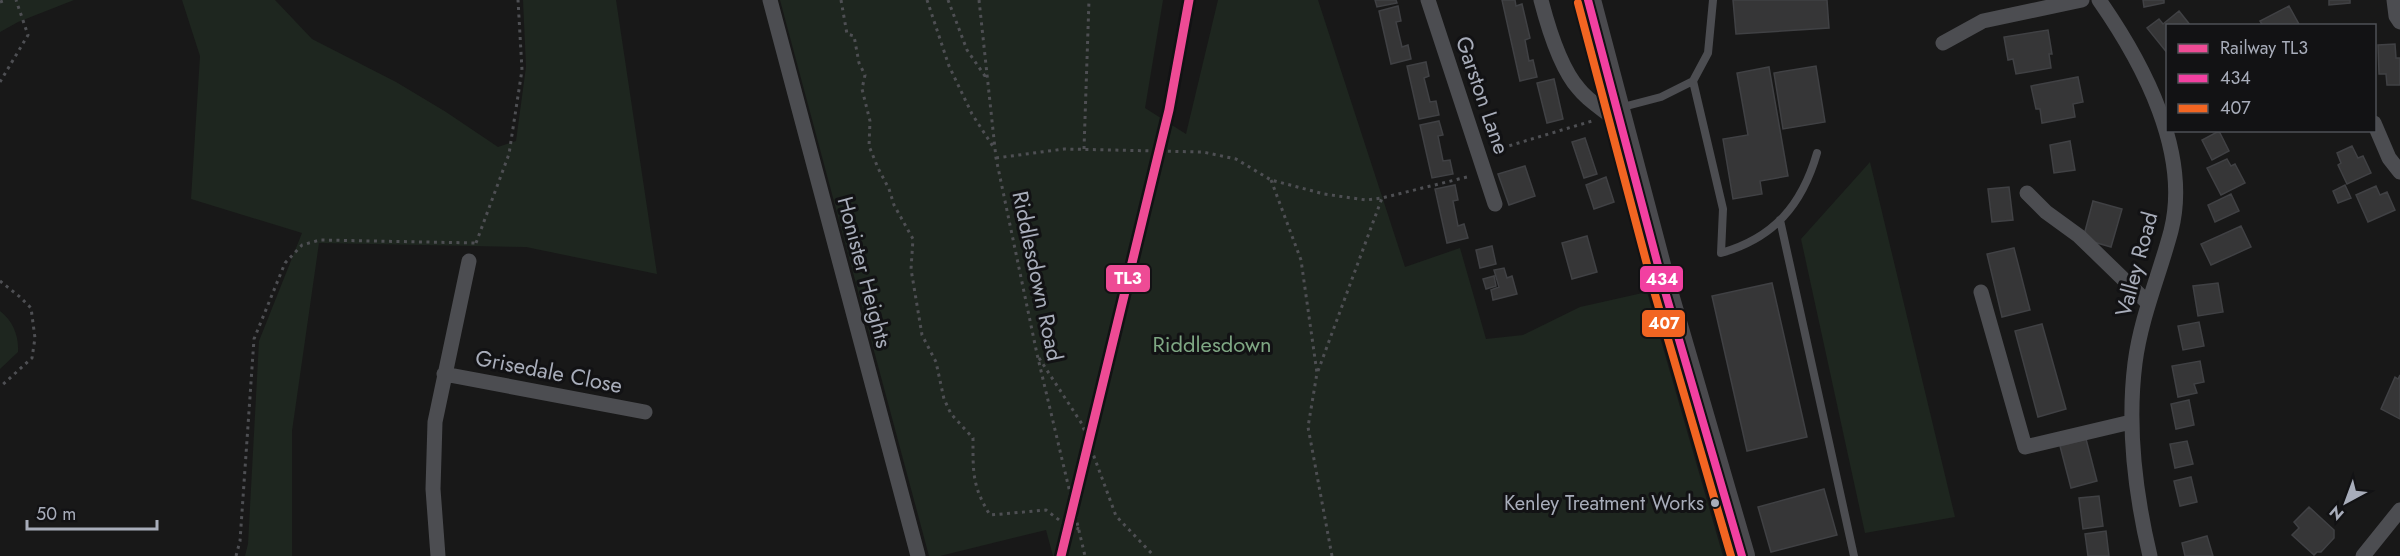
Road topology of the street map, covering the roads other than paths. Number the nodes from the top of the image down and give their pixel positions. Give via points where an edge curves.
1 (770, 0) edge
2 (1428, 0) edge
3 (1541, 0) edge
4 (1588, 0) edge
5 (1713, 0) edge
6 (2082, 0) edge
7 (2099, 0) edge
8 (2394, 0) edge
9 (2400, 22) edge
10 (1943, 43) dead end
11 (1693, 81) junction
12 (1619, 116) junction
13 (2376, 127) edge
14 (2166, 129) edge
15 (2167, 132) edge
16 (1817, 153) dead end
17 (2400, 172) edge
18 (2027, 193) dead end
19 (1495, 204) dead end
20 (1780, 220) junction
21 (469, 261) road end
22 (1981, 292) dead end
23 (2148, 303) junction
24 (444, 374) junction
25 (645, 412) dead end
26 (2131, 422) junction
27 (2400, 510) edge
28 (438, 556) edge
29 (918, 556) edge
30 (1742, 556) edge
31 (1854, 556) edge
32 (2150, 556) edge
33 (2363, 556) edge

1 - 29 street, Honister Heights
2 - 19 street, Garston Lane
3 - 12 street via 1562,60 1579,89
4 - 12 highway
5 - 11 lane via 1708,53
6 - 10 street via 1983,21
7 - 14 street, Valley Road via 2120,29
8 - 9 street
11 - 12 lane
11 - 20 lane via 1723,209 1721,253 1745,246
12 - 30 highway
13 - 17 street
15 - 23 street, Valley Road via 2176,204
16 - 20 lane via 1810,178
18 - 23 street via 2079,236
20 - 31 lane
21 - 24 street
22 - 26 street via 2025,447
23 - 26 street, Valley Road via 2136,362
24 - 25 street, Grisedale Close
24 - 28 street via 435,422 433,489
26 - 32 street, Valley Road via 2141,515
27 - 33 street

